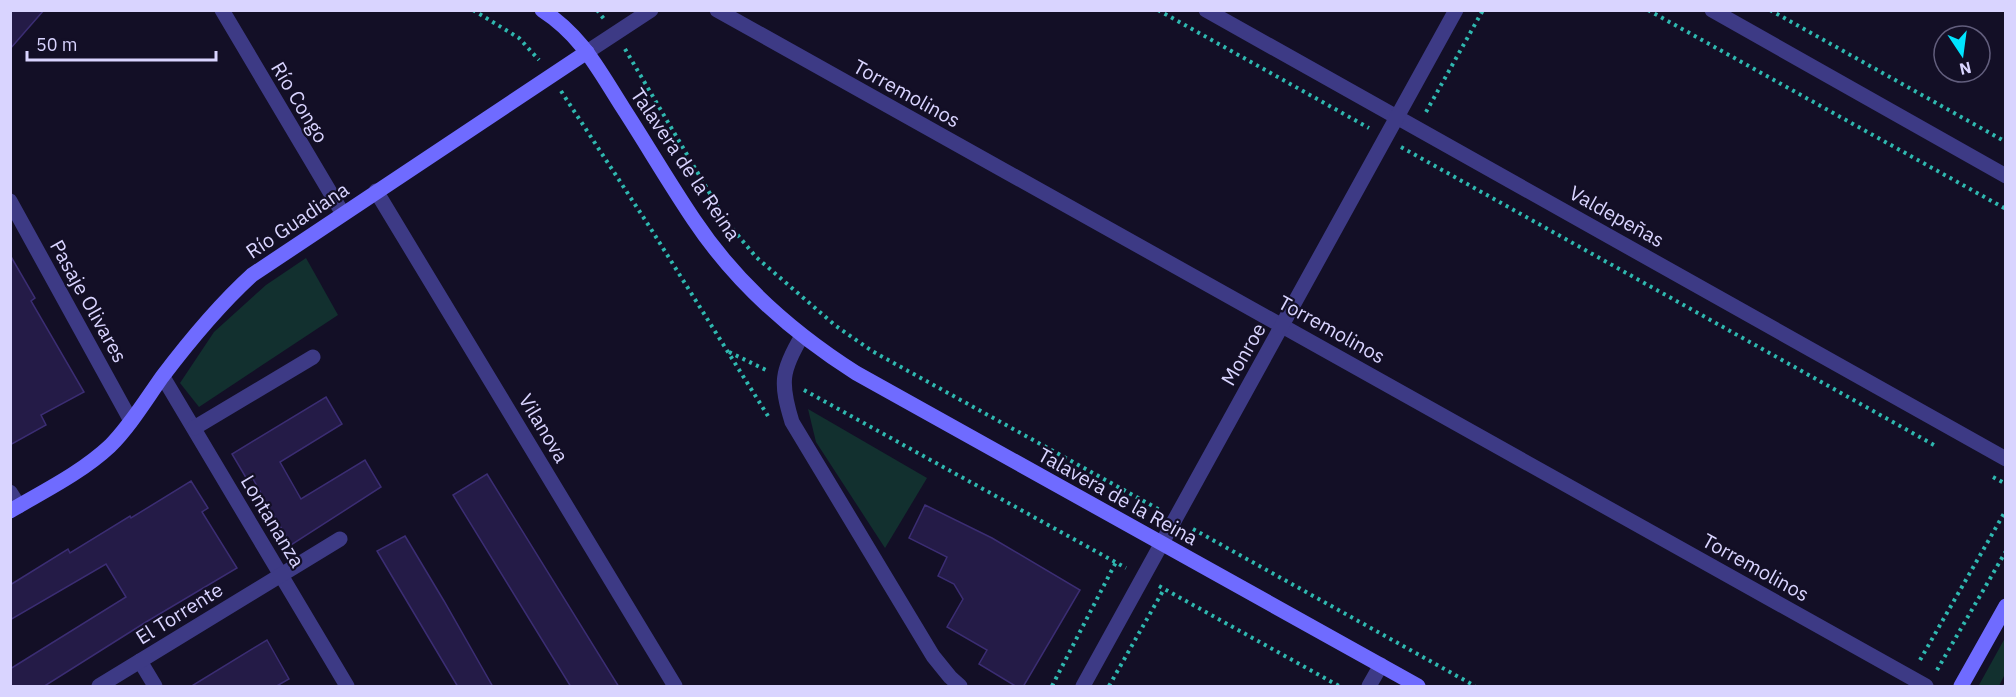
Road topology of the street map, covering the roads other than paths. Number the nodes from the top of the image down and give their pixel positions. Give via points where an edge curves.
1 (222, 10) edge
2 (542, 10) edge
3 (651, 10) edge
4 (717, 10) edge
5 (1206, 10) edge
6 (1456, 10) edge
7 (1712, 10) edge
8 (587, 52) junction
9 (1398, 117) junction
10 (2006, 176) edge
11 (376, 191) junction
12 (10, 201) edge
13 (343, 214) junction
14 (1283, 326) junction
15 (802, 336) junction
16 (313, 357) dead end
17 (163, 377) junction
18 (131, 421) junction
19 (194, 428) junction
20 (2006, 459) edge
21 (10, 492) edge
22 (15, 508) edge
23 (340, 539) dead end
24 (1161, 544) junction
25 (281, 575) junction
26 (2006, 606) edge
27 (140, 661) junction
28 (1381, 665) junction
29 (1930, 682) edge
30 (99, 687) edge
31 (155, 687) edge
32 (347, 687) edge
33 (675, 687) edge
34 (960, 687) edge
35 (1083, 687) edge
36 (1369, 687) edge
37 (1418, 687) edge
38 (1961, 687) edge

1 - 13 street, Río Congo
2 - 8 street, Talavera de la Reina via 562,24
3 - 8 street, Río Guadiana
4 - 14 street, Torremolinos
5 - 9 street, Valdepeñas
6 - 9 street, Monroe
7 - 10 street
8 - 11 street, Río Guadiana
8 - 15 street, Talavera de la Reina via 717,252 743,282
9 - 14 street, Monroe
9 - 20 street, Valdepeñas
11 - 13 street, Río Guadiana
11 - 33 street, Vilanova
12 - 18 street, Pasaje Olivares
13 - 17 street, Río Guadiana via 252,275 202,326
14 - 24 street, Monroe
14 - 29 street, Torremolinos via 1910,677
15 - 24 street, Talavera de la Reina via 856,373
15 - 34 street via 790,355 783,378 784,398 792,422 933,656
16 - 19 street
17 - 18 street, Río Guadiana
17 - 19 street, Lontananza
18 - 22 street, Río Guadiana via 95,459
19 - 25 street, Lontananza
21 - 22 street
23 - 25 street, El Torrente
24 - 28 street, Talavera de la Reina
24 - 35 street, Monroe
25 - 27 street, El Torrente
25 - 32 street, Lontananza
26 - 38 street
27 - 30 street, El Torrente
27 - 31 street
28 - 36 street
28 - 37 street, Talavera de la Reina

